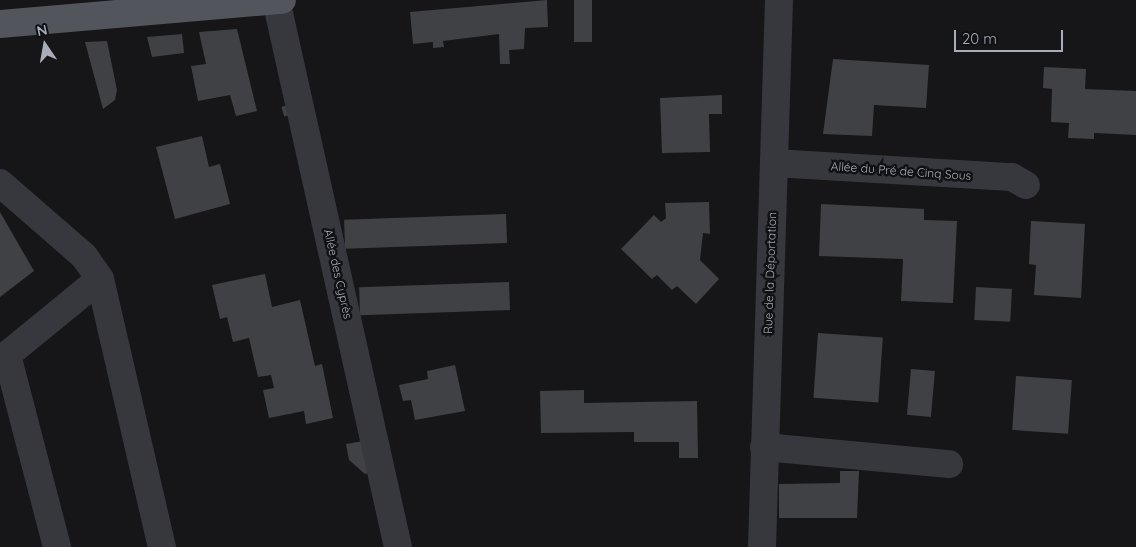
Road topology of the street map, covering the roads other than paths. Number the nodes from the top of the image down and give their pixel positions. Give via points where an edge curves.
1 (276, 0) edge
2 (282, 0) edge
3 (779, 0) edge
4 (0, 24) edge
5 (774, 163) junction
6 (0, 183) edge
7 (1026, 185) dead end
8 (100, 279) junction
9 (764, 447) junction
10 (949, 464) dead end
11 (57, 547) edge
12 (162, 547) edge
13 (398, 547) edge
14 (762, 547) edge

1 - 2 main road
1 - 4 main road
1 - 13 street, Allée des Cyprès
3 - 5 street, Rue de la Déportation
5 - 7 street, Allée du Pré de Cinq Sous via 1012,178
5 - 9 street, Rue de la Déportation
6 - 8 street via 84,256
8 - 11 street via 7,355
8 - 12 street
9 - 10 street
9 - 14 street, Rue de la Déportation

